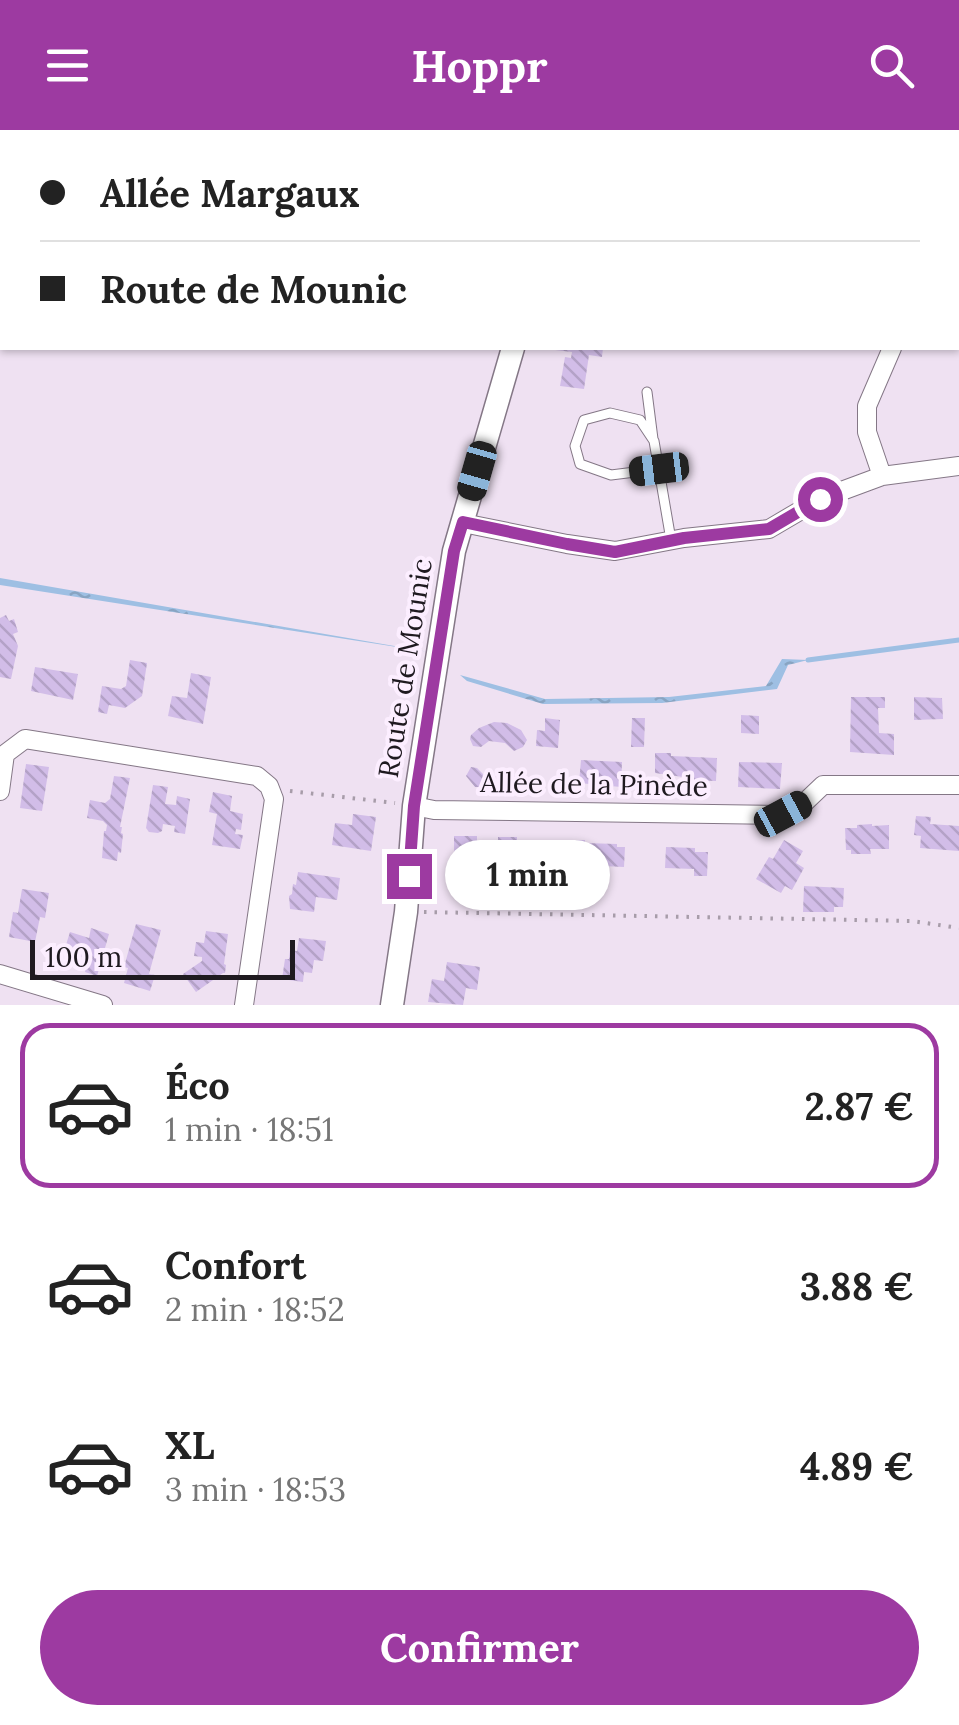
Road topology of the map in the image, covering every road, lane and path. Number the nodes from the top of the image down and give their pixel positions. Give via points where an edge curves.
1 (512, 350) edge
2 (891, 350) edge
3 (647, 392) dead end
4 (654, 442) junction
5 (959, 466) edge
6 (659, 469) junction
7 (882, 476) junction
8 (463, 522) junction
9 (671, 540) junction
10 (959, 785) edge
11 (0, 791) edge
12 (274, 799) junction
13 (414, 806) junction
14 (406, 912) junction
15 (959, 928) edge
16 (0, 974) edge
17 (103, 1005) edge
18 (244, 1005) edge
19 (392, 1005) edge

1 - 8 main road, Route de Mounic
2 - 7 street via 867,406 867,432
3 - 4 lane
4 - 6 lane
4 - 6 lane via 640,420 610,413 584,420 574,446 580,464 611,475
5 - 7 street
6 - 9 lane
7 - 9 street via 820,499 769,529
8 - 9 street via 615,552
8 - 13 main road, Route de Mounic
10 - 13 street, Allée de la Pinède via 823,785 783,814
11 - 12 street via 5,754 25,739 256,776
12 - 13 path via 285,790
12 - 18 street
13 - 14 main road, Route de Mounic
14 - 15 path via 912,921
14 - 19 main road, Route de Mounic
16 - 17 street

